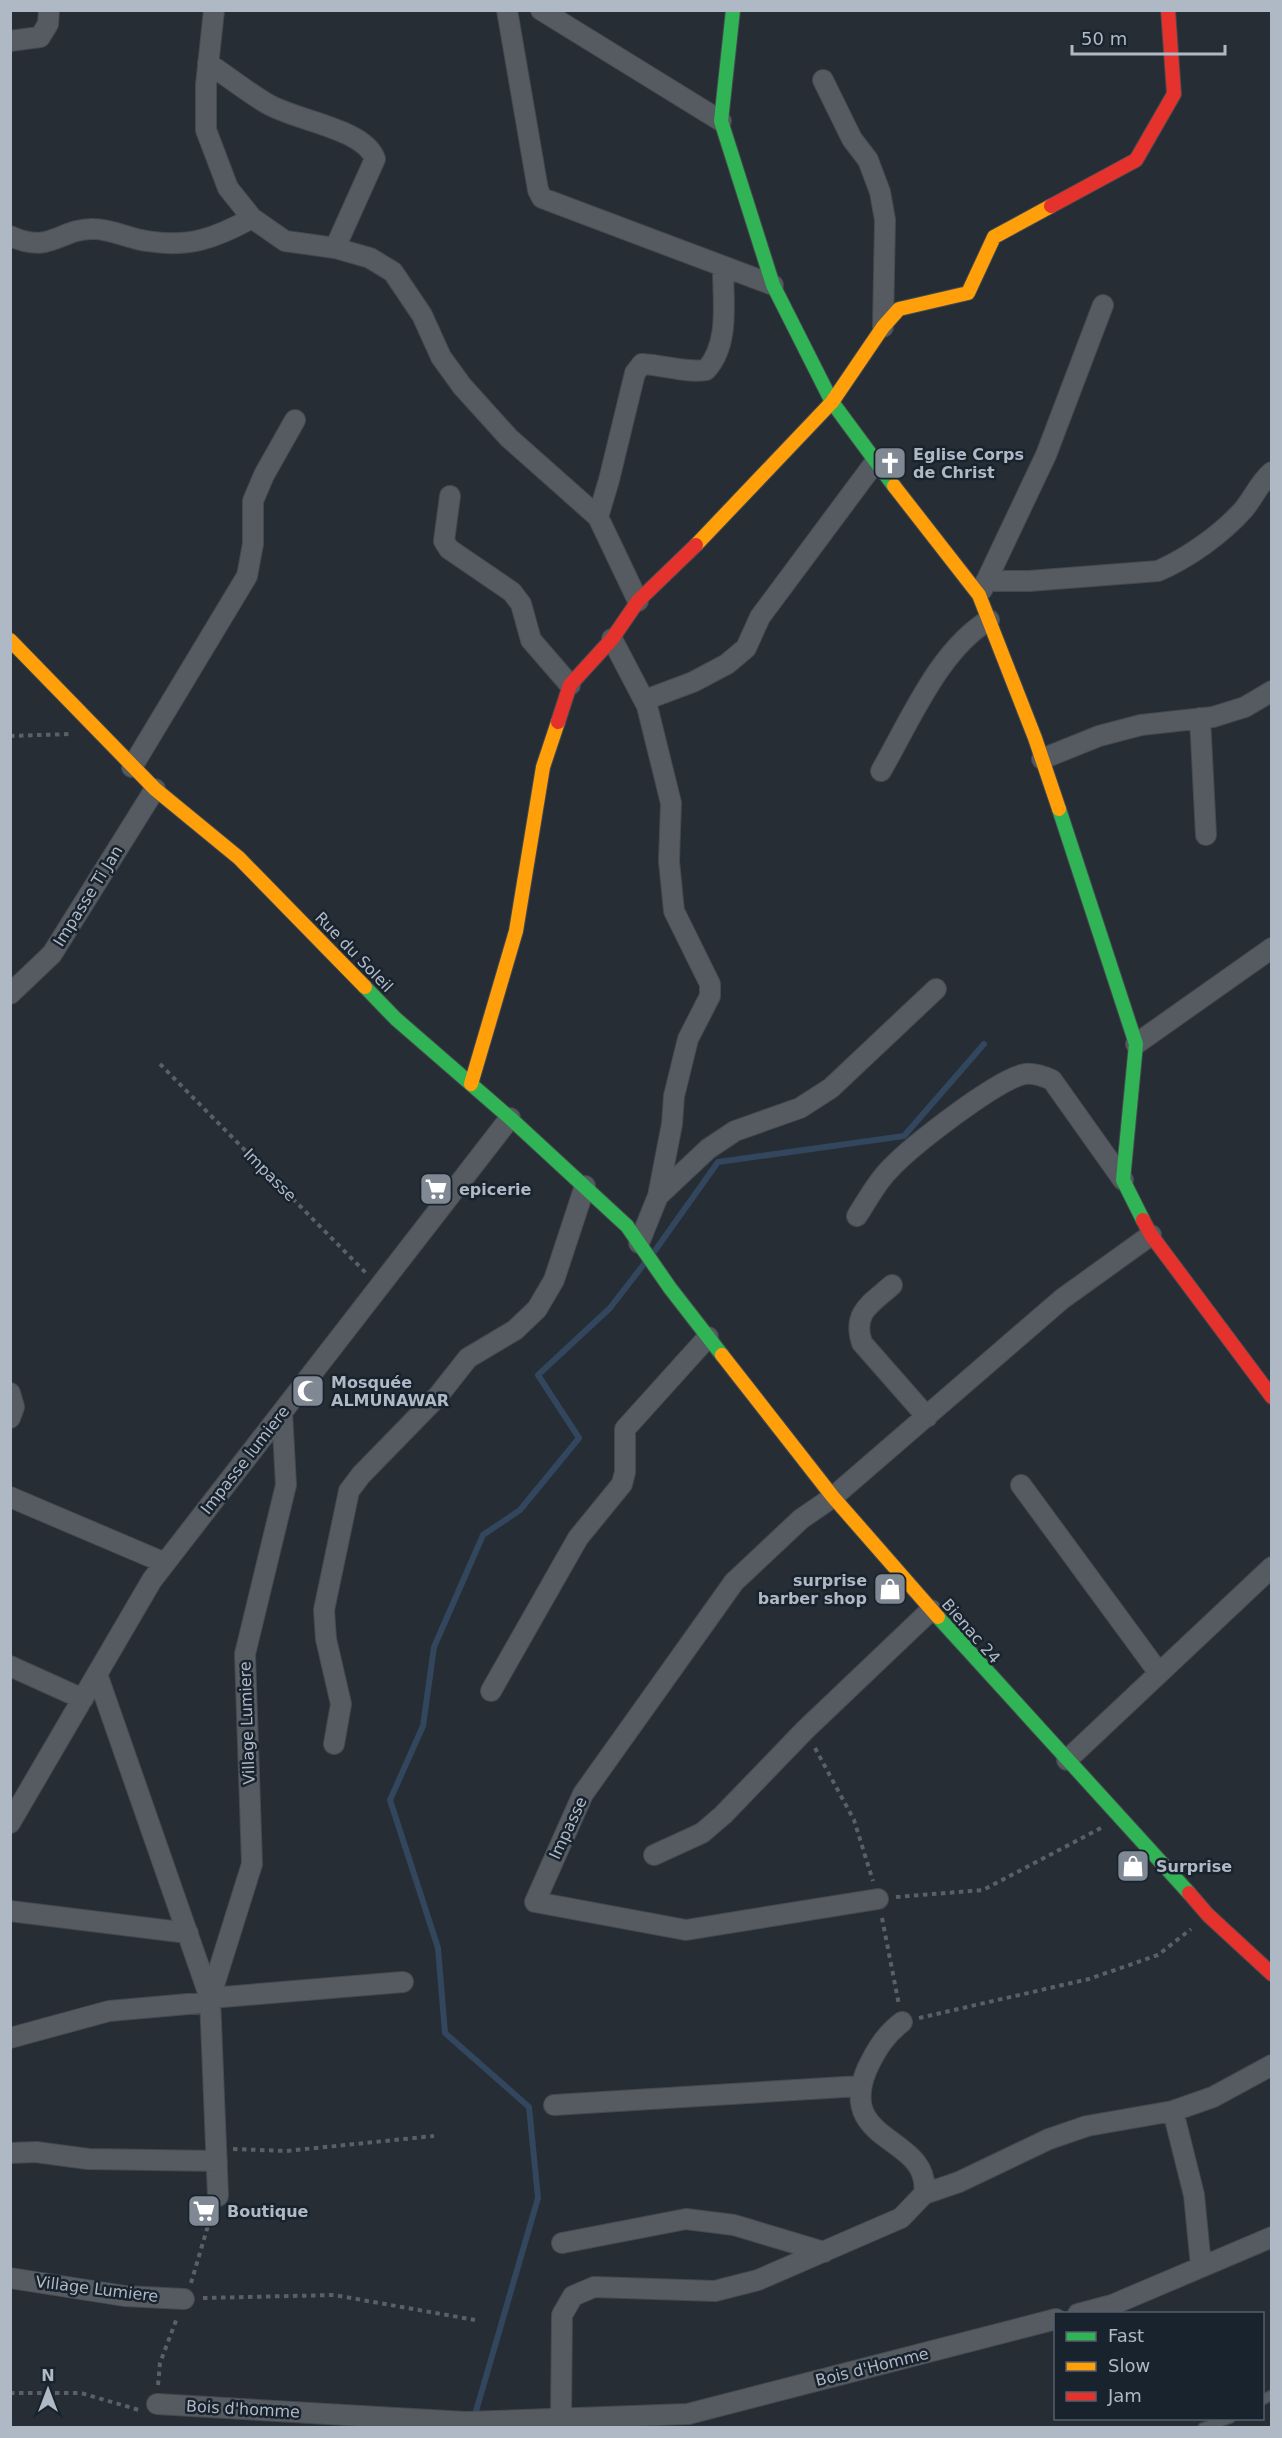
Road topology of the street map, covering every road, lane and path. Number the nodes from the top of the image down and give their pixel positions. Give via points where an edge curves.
1 (49, 10) edge
2 (214, 10) edge
3 (507, 10) edge
4 (541, 10) edge
5 (733, 10) edge
6 (1168, 10) edge
7 (10, 41) edge
8 (208, 63) junction
9 (823, 80) dead end
10 (721, 121) junction
11 (252, 218) junction
12 (10, 236) edge
13 (335, 248) junction
14 (723, 268) junction
15 (772, 285) junction
16 (1102, 305) dead end
17 (883, 327) junction
18 (832, 402) junction
19 (295, 420) dead end
20 (876, 461) junction
21 (1272, 472) edge
22 (450, 496) dead end
23 (598, 517) junction
24 (983, 588) junction
25 (638, 601) junction
26 (989, 620) junction
27 (612, 639) junction
28 (10, 640) edge
29 (570, 685) junction
30 (1272, 691) edge
31 (645, 700) junction
32 (1200, 718) junction
33 (99, 733) junction
34 (10, 736) edge
35 (1042, 759) junction
36 (132, 767) junction
37 (881, 771) dead end
38 (155, 789) junction
39 (1206, 835) dead end
40 (1272, 948) edge
41 (936, 988) dead end
42 (10, 994) edge
43 (1136, 1044) junction
44 (160, 1064) dead end
45 (471, 1084) junction
46 (510, 1118) junction
47 (1123, 1180) junction
48 (585, 1186) junction
49 (658, 1196) junction
50 (857, 1216) dead end
51 (1151, 1235) junction
52 (639, 1243) junction
53 (892, 1285) dead end
54 (380, 1286) junction
55 (670, 1288) joint
56 (708, 1337) junction
57 (10, 1394) edge
58 (1271, 1396) edge
59 (282, 1412) junction
60 (927, 1417) junction
61 (10, 1418) edge
62 (1021, 1485) dead end
63 (10, 1497) edge
64 (833, 1497) junction
65 (165, 1563) junction
66 (1268, 1578) edge
67 (931, 1610) junction
68 (10, 1665) edge
69 (1159, 1673) junction
70 (97, 1674) junction
71 (491, 1692) dead end
72 (83, 1699) junction
73 (805, 1730) junction
74 (334, 1744) dead end
75 (1067, 1760) junction
76 (1120, 1815) junction
77 (10, 1824) edge
78 (654, 1855) dead end
79 (878, 1899) junction
80 (10, 1911) edge
81 (1208, 1915) junction
82 (188, 1933) junction
83 (1272, 1974) edge
84 (404, 1982) dead end
85 (210, 2000) junction
86 (902, 2022) junction
87 (10, 2038) edge
88 (1272, 2065) edge
89 (860, 2086) junction
90 (554, 2105) dead end
91 (1173, 2111) junction
92 (10, 2153) edge
93 (217, 2161) junction
94 (924, 2194) junction
95 (218, 2196) dead end
96 (1272, 2237) edge
97 (562, 2243) dead end
98 (824, 2252) junction
99 (1201, 2266) junction
100 (10, 2278) edge
101 (184, 2299) joint
102 (1082, 2312) edge
103 (475, 2320) dead end
104 (1054, 2320) edge
105 (10, 2393) edge
106 (152, 2408) joint
107 (561, 2417) junction
108 (1224, 2420) edge
109 (687, 2421) edge
110 (1203, 2427) edge

1 - 7 street via 48,24 40,37
2 - 8 street
3 - 14 street via 542,198
4 - 10 street
5 - 10 street
6 - 17 street via 1174,94 1136,160 994,237 968,293 900,309
8 - 11 street via 206,130 228,188
8 - 13 street via 267,104 299,119 348,133 372,149 375,159
9 - 17 street via 880,192 885,220
10 - 15 street
11 - 12 street via 217,237 193,242 148,242 93,229 42,244
11 - 13 street via 285,241
13 - 23 street via 370,258 393,272 462,386 509,438
14 - 15 street
14 - 23 street via 723,331 716,359 706,370 692,372 642,364 635,372
15 - 18 street
16 - 24 street via 1046,455
17 - 18 street
18 - 20 street
18 - 25 street
19 - 36 street via 253,501 248,576
20 - 24 street
20 - 31 street via 760,617 746,648 727,664 693,682
21 - 24 street via 1227,526 1177,563 1158,571 1029,580
22 - 29 street via 444,541 449,549 512,592 520,604 531,640
23 - 25 street
24 - 26 street
25 - 27 street
26 - 35 street
26 - 37 street via 970,631 944,661
27 - 29 street
27 - 31 street
28 - 33 street, Rue du Soleil
29 - 45 street via 543,767 516,930
30 - 32 street via 1245,707
31 - 49 street via 671,803 669,861 674,911 710,984 710,996 688,1039 678,1077
32 - 35 street via 1141,725 1099,736
32 - 39 street
33 - 34 path
33 - 36 street, Rue du Soleil
35 - 43 street
36 - 38 street, Rue du Soleil
38 - 42 street, Impasse Ti Jan via 52,954
38 - 45 street, Rue du Soleil via 239,858 396,1018
40 - 43 street
41 - 49 street via 831,1088 800,1108 735,1131 708,1149
43 - 47 street
44 - 54 path, Impasse
45 - 46 street, Rue du Soleil
46 - 48 street, Rue du Soleil
46 - 54 street, Impasse lumiere
47 - 50 street via 1052,1080 1039,1074 1024,1074 916,1144 887,1172
47 - 51 street
48 - 52 street, Rue du Soleil
48 - 74 street via 554,1281 537,1310 515,1330 468,1358 350,1491 324,1610 326,1639 341,1704
49 - 52 street
51 - 58 street
51 - 60 street via 1062,1299
52 - 55 street, Rue du Soleil
53 - 60 street via 860,1314 857,1328 862,1343
54 - 59 street, Impasse lumiere
55 - 56 street, Bienac 24
56 - 64 street, Bienac 24
56 - 71 street via 625,1428 626,1472 622,1484 578,1538
57 - 61 street via 14,1407
59 - 65 street, Impasse lumiere
59 - 85 street, Village Lumiere via 286,1485 245,1654 252,1864
60 - 64 street
62 - 69 street
63 - 65 street
64 - 67 street, Bienac 24
64 - 79 street, Impasse via 801,1519 734,1582 583,1794 535,1902 686,1930
65 - 70 street, Impasse lumiere
66 - 69 street
67 - 73 street
67 - 75 street, Bienac 24
68 - 72 street
69 - 75 street
70 - 72 street, Impasse lumiere
70 - 82 street, Village Lumiere
72 - 77 street, Impasse lumiere
73 - 78 street via 702,1833
73 - 79 path via 854,1820
75 - 76 street, Bienac 24
76 - 79 path via 1098,1831 983,1890
76 - 81 street, Bienac 24
79 - 86 path
80 - 82 street
81 - 83 street, Bienac 24
81 - 86 path via 1158,1955 1119,1969
82 - 85 street, Village Lumiere
84 - 85 street
85 - 87 street via 109,2012
85 - 93 street, Village Lumiere
86 - 89 street via 875,2050
88 - 91 street via 1213,2097
89 - 90 street
89 - 94 street via 861,2110 881,2134 920,2167 926,2179
91 - 94 street via 1087,2126 1048,2139 959,2182
91 - 99 street via 1194,2194
92 - 93 street
93 - 95 street, Village Lumiere
94 - 98 street via 901,2218
96 - 99 street
97 - 98 street via 686,2220 734,2225
98 - 107 street via 758,2280 715,2291 594,2287 573,2296 562,2315
99 - 102 street via 1112,2305
100 - 101 street, Village Lumiere via 125,2296
101 - 103 path via 334,2295
104 - 109 street, Bois d'Homme
105 - 106 path via 81,2393
106 - 107 street, Bois d'homme via 465,2422
107 - 109 street, Bois d'homme
108 - 110 lane

